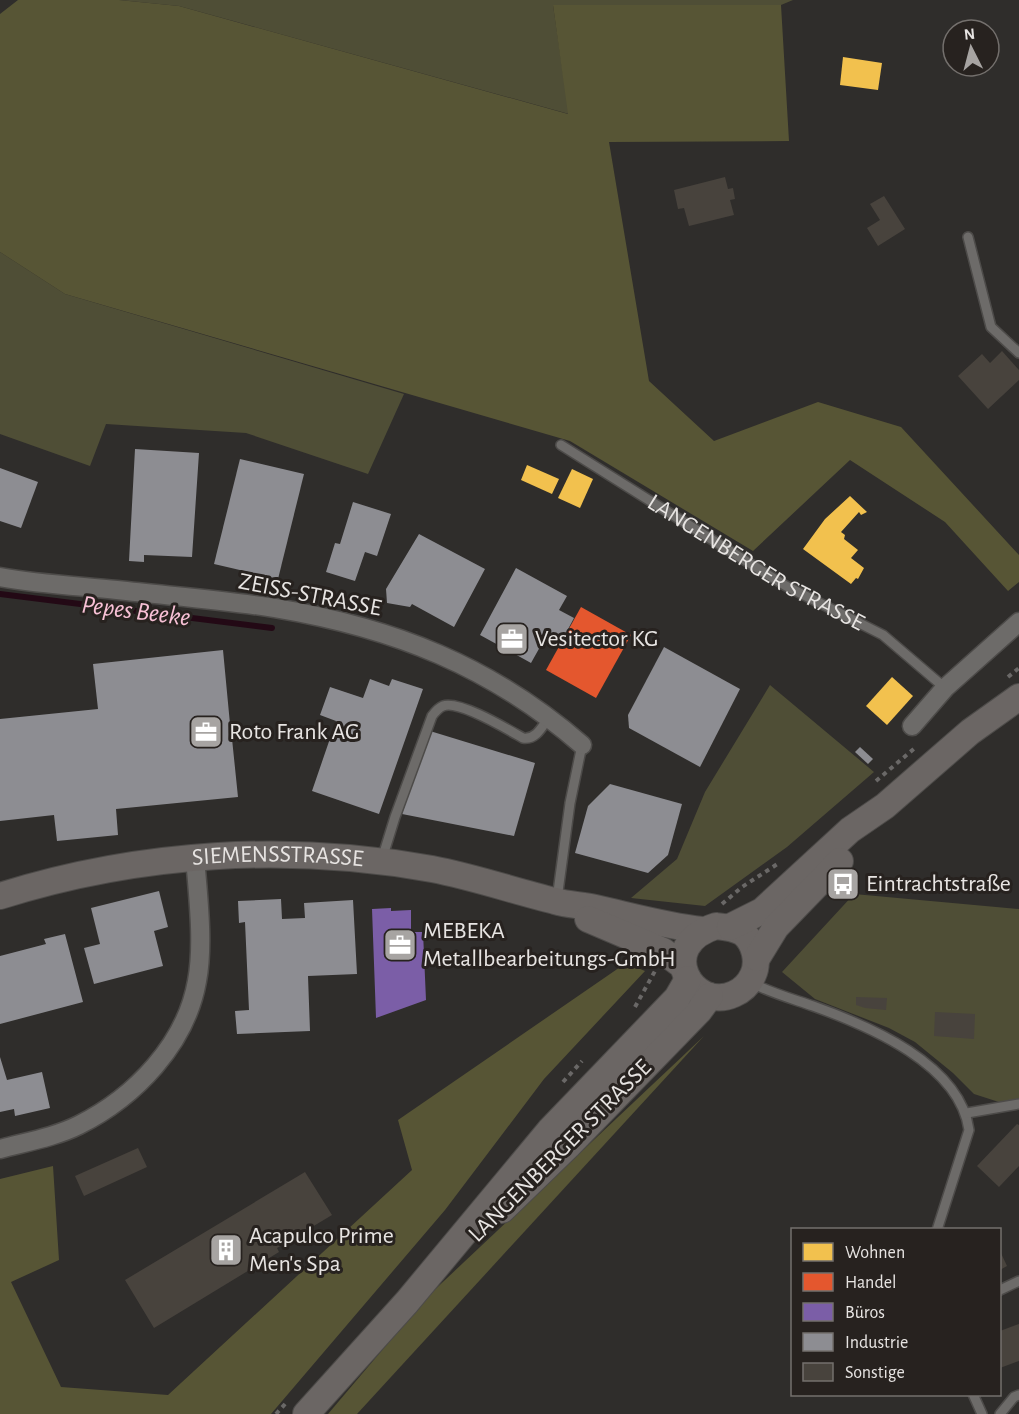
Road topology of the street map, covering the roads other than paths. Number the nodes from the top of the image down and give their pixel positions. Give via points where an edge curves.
1 (968, 237) dead end
2 (1019, 353) edge
3 (561, 446) dead end
4 (0, 577) edge
5 (1019, 622) edge
6 (945, 688) junction
7 (1019, 696) edge
8 (549, 717) junction
9 (912, 726) dead end
10 (582, 745) joint
11 (885, 806) junction
12 (195, 858) junction
13 (381, 862) junction
14 (0, 896) edge
15 (556, 902) junction
16 (725, 917) junction
17 (702, 930) junction
18 (757, 958) junction
19 (678, 965) junction
20 (750, 982) junction
21 (710, 996) junction
22 (1019, 1104) edge
23 (967, 1113) junction
24 (0, 1149) edge
25 (938, 1228) edge
26 (1019, 1281) edge
27 (1001, 1289) edge
28 (406, 1302) junction
29 (1019, 1395) edge
30 (973, 1396) edge
31 (306, 1414) edge
32 (982, 1414) edge
33 (1000, 1414) edge

1 - 2 lane via 991,327
3 - 6 lane, LANGENBERGER STRASSE via 786,586 883,635
4 - 8 street, ZEISS-STRASSE via 274,608 378,631 432,650 484,675
5 - 6 street
6 - 9 street
7 - 11 main road via 970,732
8 - 10 street, ZEISS-STRASSE
8 - 13 lane via 530,739 477,713 451,705 437,710 414,762
10 - 15 lane
11 - 16 main road via 850,830 762,912
11 - 18 main road via 861,839 776,927
12 - 13 main road, SIEMENSSTRASSE via 262,854
12 - 14 main road, SIEMENSSTRASSE via 93,871
12 - 24 street via 197,982 186,1015 158,1064 106,1110 77,1126
13 - 15 main road, SIEMENSSTRASSE via 433,869
15 - 17 main road, SIEMENSSTRASSE
15 - 19 main road, SIEMENSSTRASSE
16 - 17 main road via 716,926
16 - 18 main road via 743,933
17 - 19 main road via 683,951
18 - 20 main road
19 - 21 main road via 697,991
19 - 28 main road, LANGENBERGER STRASSE via 677,998 550,1130
20 - 21 main road via 724,998
20 - 23 lane via 847,1020 916,1056 942,1076
21 - 28 main road, LANGENBERGER STRASSE via 568,1146
22 - 23 lane
23 - 25 lane via 965,1147
26 - 27 lane
28 - 31 main road, LANGENBERGER STRASSE
29 - 33 lane
30 - 32 lane

